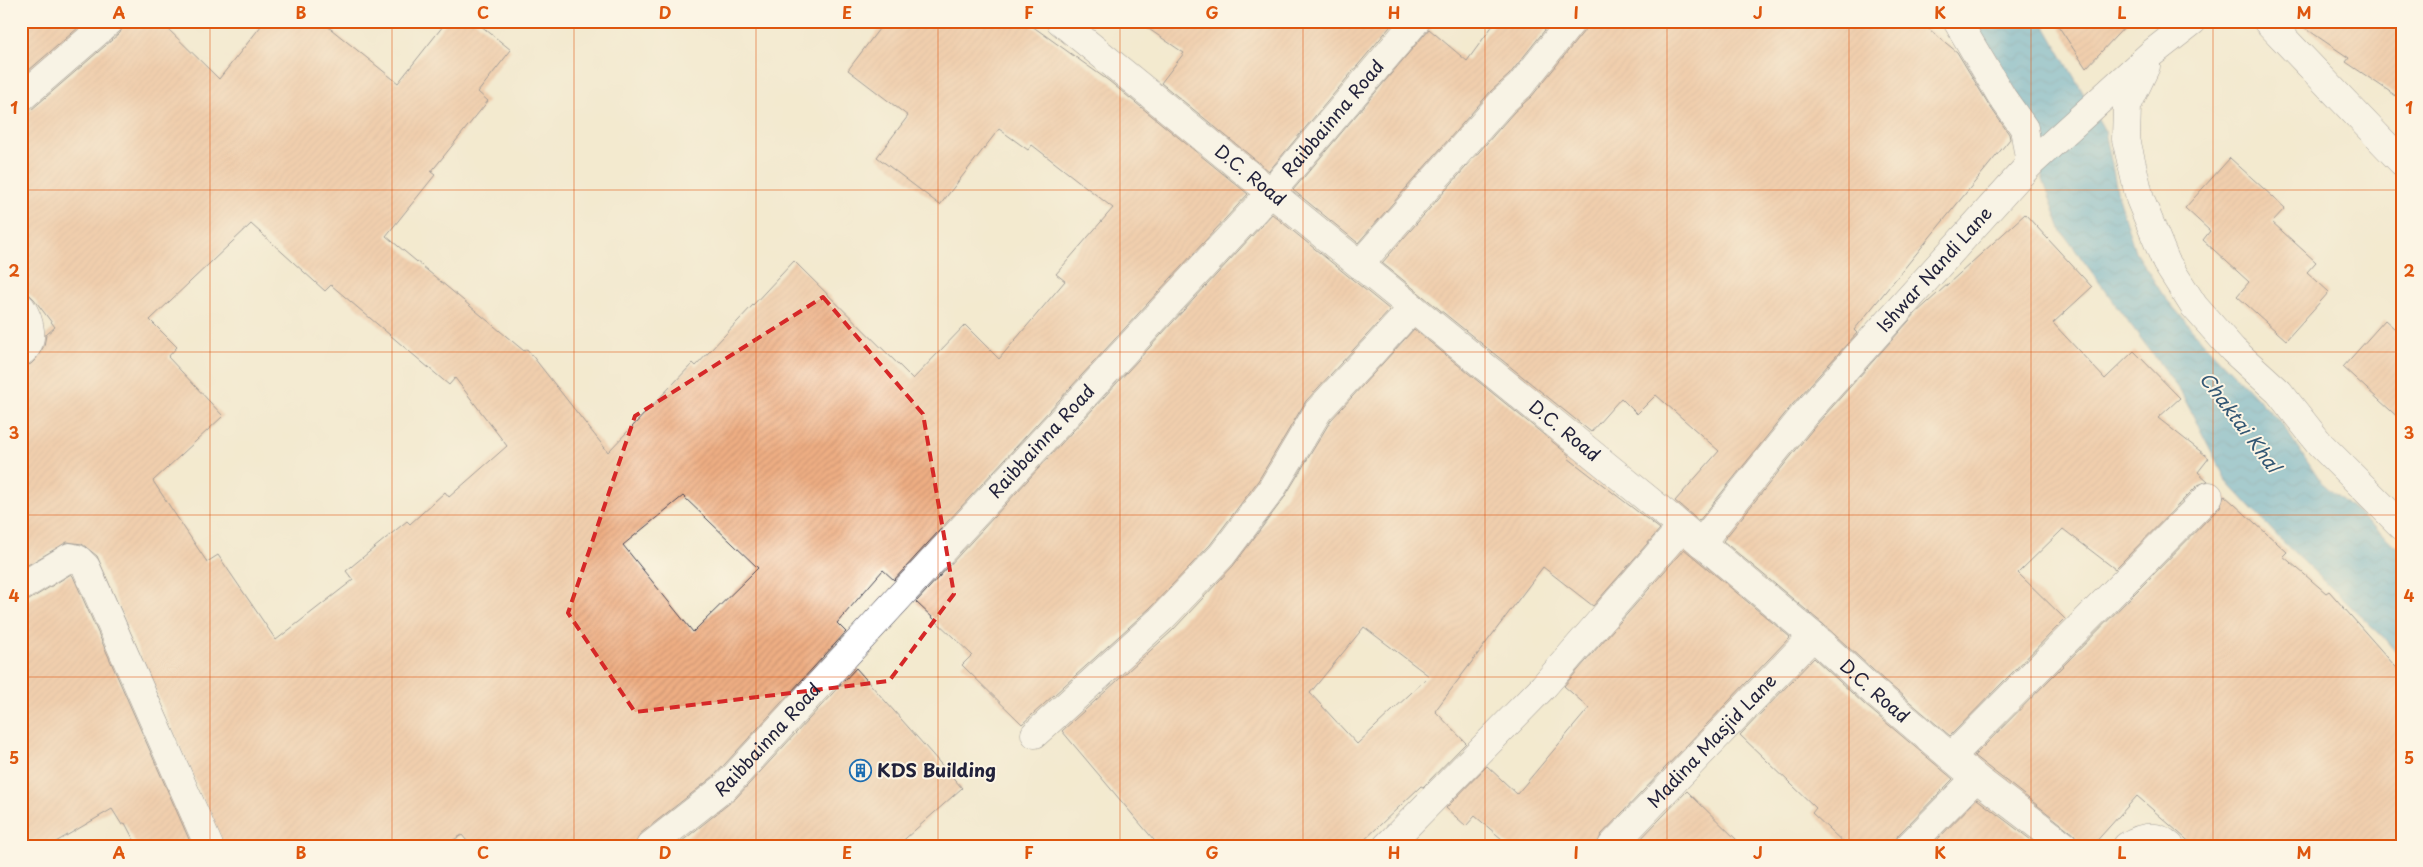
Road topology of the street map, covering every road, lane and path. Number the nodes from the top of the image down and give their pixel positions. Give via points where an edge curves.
1 (110, 21) edge
2 (1060, 21) edge
3 (1416, 21) edge
4 (1572, 21) edge
5 (1957, 21) edge
6 (2267, 21) edge
7 (2178, 25) edge
8 (2152, 53) junction
9 (21, 98) edge
10 (2402, 162) edge
11 (2030, 164) junction
12 (1272, 191) junction
13 (1360, 264) junction
14 (21, 307) edge
15 (1413, 308) junction
16 (21, 352) edge
17 (2209, 496) dead end
18 (2402, 526) edge
19 (1692, 535) junction
20 (21, 587) edge
21 (1813, 636) junction
22 (1035, 734) dead end
23 (1951, 757) junction
24 (1976, 778) junction
25 (209, 846) edge
26 (650, 846) edge
27 (1387, 846) edge
28 (1612, 846) edge
29 (1909, 846) edge
30 (2066, 846) edge
31 (2126, 846) edge
32 (2170, 846) edge

1 - 9 street
2 - 12 street, D.C. Road
3 - 12 street, Raibbainna Road
4 - 13 street via 1520,86 1503,101
5 - 11 street via 2024,128
6 - 10 street
7 - 8 street, Ishwar Nandi Lane
8 - 11 street, Ishwar Nandi Lane
8 - 18 street via 2127,106 2126,139 2140,199 2166,262 2194,306 2233,350 2279,392 2320,444
11 - 19 street, Ishwar Nandi Lane
12 - 13 street, D.C. Road
12 - 26 street, Raibbainna Road via 725,787
13 - 15 street, D.C. Road
14 - 16 street via 29,322 30,335
15 - 19 street, D.C. Road
15 - 22 street via 1318,411 1271,490 1222,555 1161,619
17 - 23 street
19 - 21 street, D.C. Road
19 - 27 street, Ishwar Nandi Lane
20 - 25 street via 70,556 86,567
21 - 23 street, D.C. Road
21 - 28 street, Madina Masjid Lane
23 - 24 street, D.C. Road
24 - 29 street
24 - 30 street, D.C. Road
31 - 32 street via 2150,836

